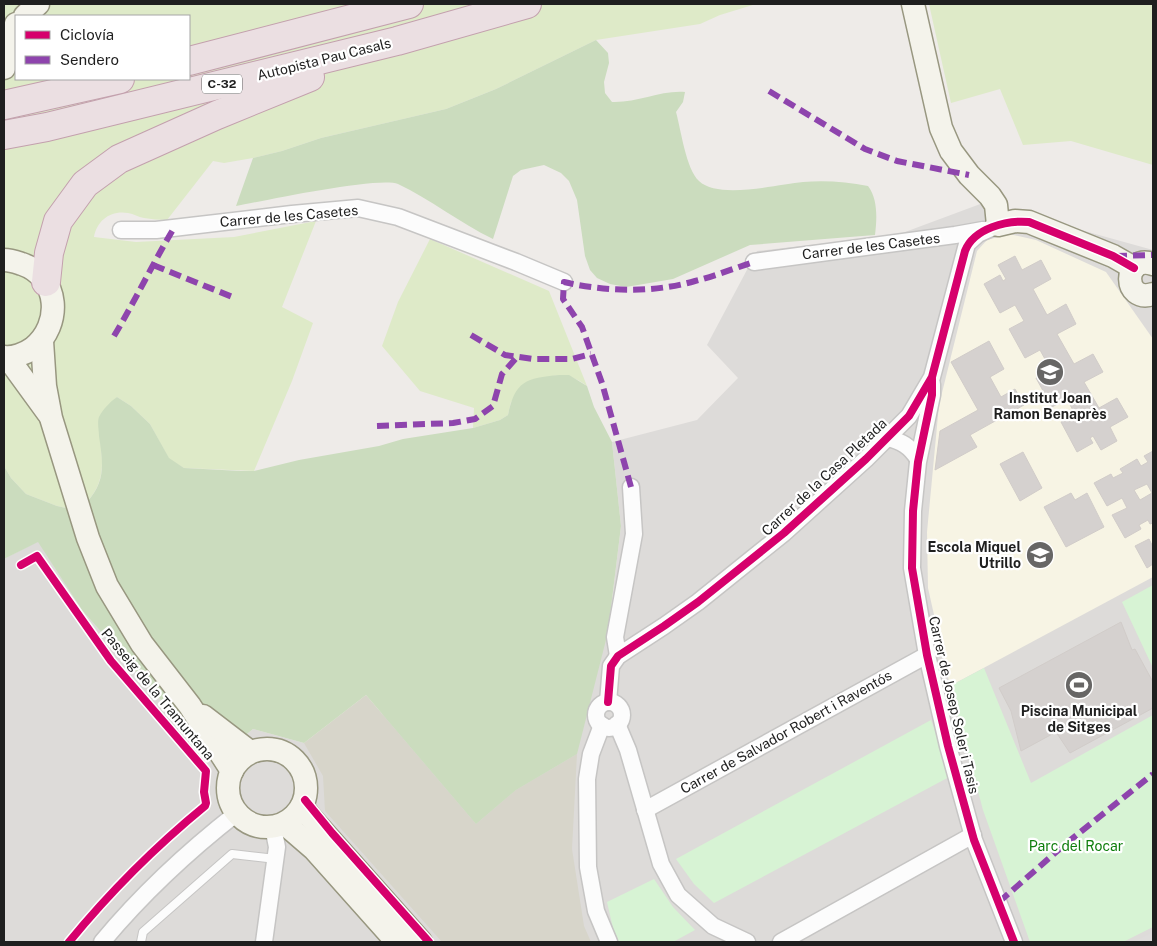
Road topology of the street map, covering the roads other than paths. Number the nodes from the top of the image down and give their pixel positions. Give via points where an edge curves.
1 (38, 4) edge
2 (409, 4) edge
3 (527, 4) edge
4 (912, 4) edge
5 (26, 15) edge
6 (15, 28) edge
7 (397, 41) junction
8 (190, 61) edge
9 (4, 68) edge
10 (116, 80) edge
11 (4, 105) edge
12 (4, 135) edge
13 (992, 227) junction
14 (121, 230) dead end
15 (6, 255) edge
16 (754, 262) dead end
17 (1143, 266) edge
18 (46, 282) junction
19 (564, 282) dead end
20 (1153, 294) edge
21 (42, 341) junction
22 (6, 358) edge
23 (932, 376) junction
24 (51, 418) junction
25 (887, 438) junction
26 (918, 459) junction
27 (631, 487) dead end
28 (927, 655) junction
29 (618, 656) junction
30 (190, 706) junction
31 (610, 725) junction
32 (250, 752) junction
33 (232, 771) junction
34 (302, 806) junction
35 (645, 810) junction
36 (237, 813) junction
37 (279, 825) junction
38 (973, 835) junction
39 (276, 859) junction
40 (102, 942) edge
41 (141, 942) edge
42 (264, 942) edge
43 (397, 942) edge
44 (421, 942) edge
45 (609, 942) edge
46 (747, 942) edge
47 (781, 942) edge
48 (1014, 942) edge

1 - 5 street
2 - 8 highway, C-32
3 - 7 highway, Autopista Pau Casals / C-32
4 - 13 street via 941,128 951,152 996,206
6 - 9 street
7 - 12 highway, Autopista Pau Casals / C-32
7 - 18 highway via 119,159 85,184 58,221
10 - 11 highway
13 - 16 street, Carrer de les Casetes via 955,235
13 - 17 street via 1015,221 1029,222
13 - 23 street, Carrer de la Casa Pletada via 967,244
14 - 19 street, Carrer de les Casetes via 156,230 358,208 398,217
15 - 18 street via 31,267
17 - 20 street via 1130,274 1132,288 1141,295
18 - 21 street via 53,302 52,322
21 - 22 street via 27,353
21 - 24 street, Passeig de la Tramuntana
22 - 24 street, Passeig de la Tramuntana
23 - 25 street, Carrer de la Casa Pletada via 909,416
23 - 26 street, Carrer de Josep Soler i Tasis via 932,395
24 - 30 street, Passeig de la Tramuntana via 85,528 107,586 142,644
25 - 26 street via 908,446
25 - 29 street, Carrer de la Casa Pletada via 814,507 730,578
26 - 28 street, Carrer de Josep Soler i Tasis via 912,568
27 - 29 street via 634,534 615,637
28 - 35 street, Carrer de Salvador Robert i Raventós
28 - 38 street, Carrer de Josep Soler i Tasis
29 - 31 street via 611,666 608,702 616,704 622,717
30 - 32 street, Passeig de la Tramuntana
30 - 33 street, Passeig de la Tramuntana
31 - 35 street via 628,750
31 - 45 street via 591,754 587,779 588,867 596,910
32 - 33 street
32 - 34 street via 274,749 288,754 298,763 305,775 307,789
33 - 36 street via 228,790
34 - 37 street via 291,820
34 - 44 street
35 - 46 street via 661,864 678,895 713,926
36 - 37 street via 258,826
36 - 40 street via 180,859
37 - 39 street
37 - 43 street via 314,849
38 - 47 street
38 - 48 street, Carrer de Josep Soler i Tasis
39 - 41 lane via 232,854 143,932
39 - 42 street

